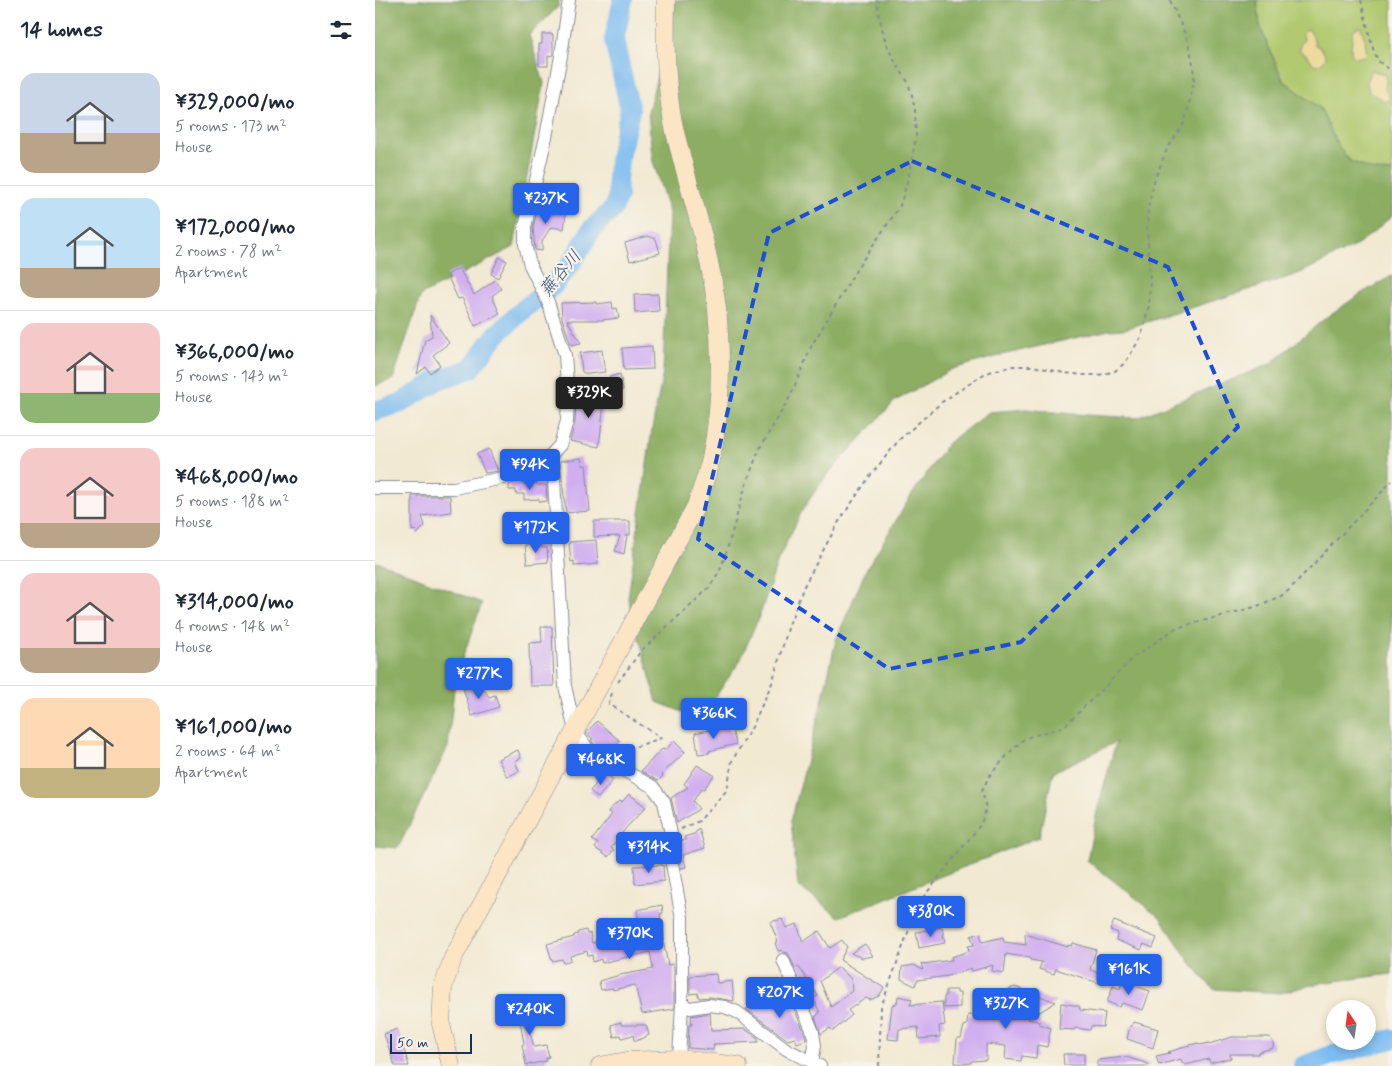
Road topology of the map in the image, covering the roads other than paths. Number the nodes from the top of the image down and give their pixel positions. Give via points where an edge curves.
1 (569, 0) edge
2 (666, 0) edge
3 (549, 457) junction
4 (375, 488) edge
5 (575, 731) junction
6 (783, 960) dead end
7 (682, 1004) junction
8 (668, 1061) edge
9 (816, 1064) edge
10 (451, 1066) edge
11 (600, 1066) edge
12 (738, 1066) edge

1 - 3 street via 546,137 525,227 530,265 548,302 565,355 567,421 560,445
2 - 5 street via 668,89 675,134 701,228 717,307 720,358 718,413 711,460 696,506
3 - 4 street via 534,467 503,478 455,488
3 - 5 street via 554,479 565,686
5 - 7 street via 596,761 606,760 653,787 664,802 683,918
5 - 10 street via 453,958 443,987 441,1024
6 - 9 street via 813,1032
7 - 8 street
7 - 9 street via 690,1008 725,1007 737,1012 786,1049
8 - 11 street via 627,1061
8 - 12 street

